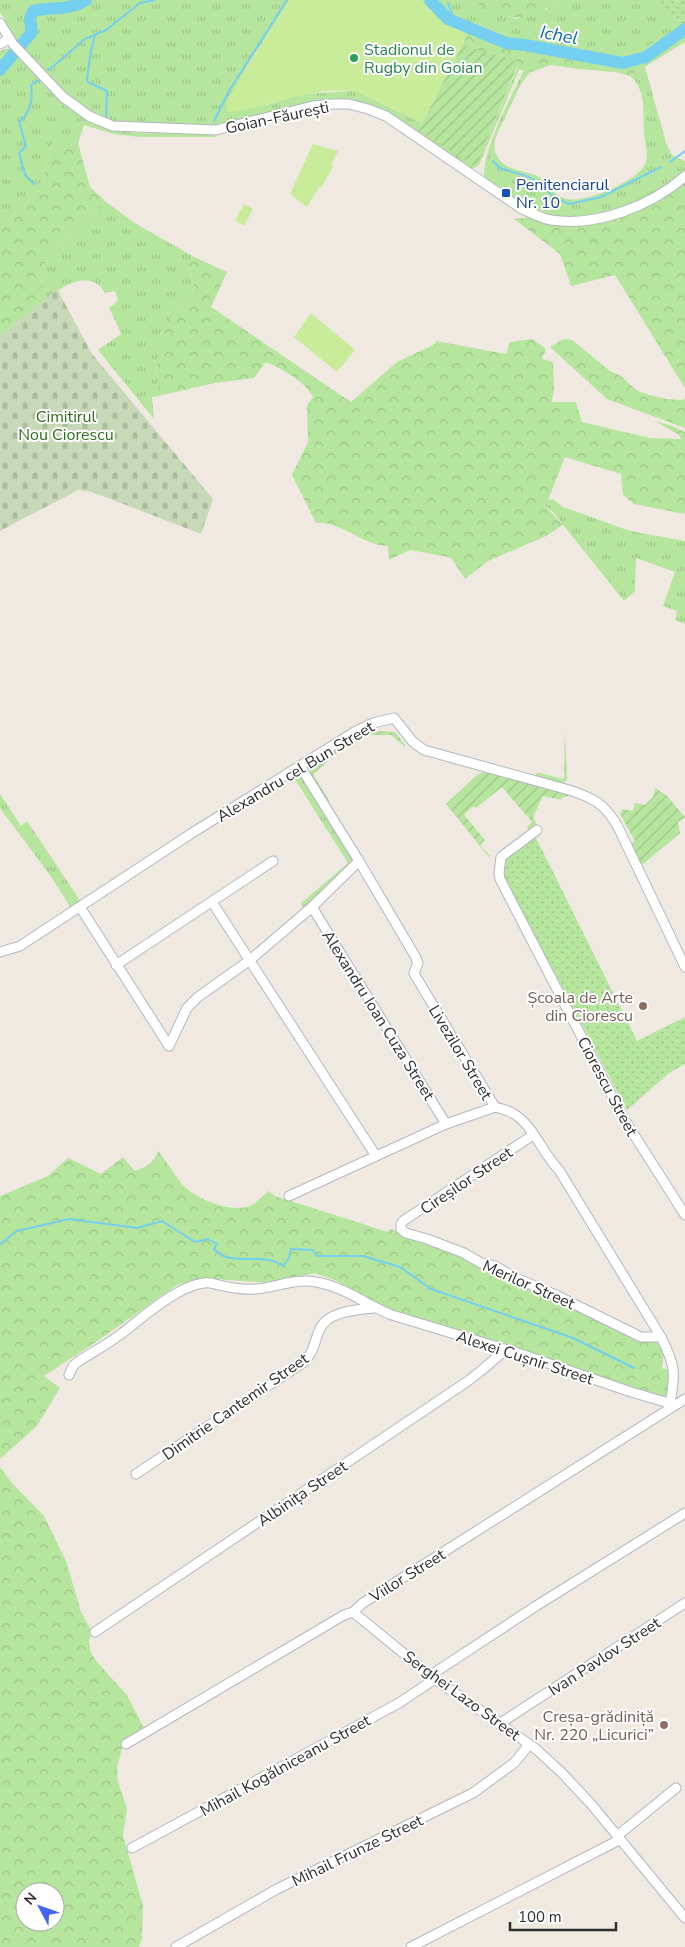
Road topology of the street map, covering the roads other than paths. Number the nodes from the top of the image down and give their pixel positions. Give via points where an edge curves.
1 (0, 23) edge
2 (11, 42) junction
3 (0, 44) edge
4 (685, 176) edge
5 (300, 766) junction
6 (537, 830) dead end
7 (273, 861) dead end
8 (360, 861) junction
9 (212, 902) junction
10 (80, 907) junction
11 (312, 907) junction
12 (0, 952) edge
13 (250, 960) junction
14 (116, 965) junction
15 (685, 967) edge
16 (495, 1107) junction
17 (446, 1124) junction
18 (533, 1135) junction
19 (376, 1156) junction
20 (290, 1196) dead end
21 (685, 1215) edge
22 (400, 1226) joint
23 (374, 1308) junction
24 (661, 1337) junction
25 (505, 1350) junction
26 (69, 1375) dead end
27 (685, 1399) edge
28 (673, 1404) junction
29 (136, 1474) dead end
30 (685, 1513) edge
31 (685, 1603) edge
32 (353, 1612) junction
33 (95, 1632) dead end
34 (433, 1677) junction
35 (499, 1724) junction
36 (126, 1744) dead end
37 (530, 1745) junction
38 (676, 1788) dead end
39 (618, 1838) junction
40 (132, 1848) dead end
41 (685, 1918) edge
42 (176, 1947) edge
43 (410, 1947) edge

1 - 2 street, Goian-Făurești
2 - 3 street
2 - 4 street, Goian-Făurești via 63,96 89,116 113,126 216,130 313,106 343,104 368,108 386,116 509,201 550,220 580,221 605,217 662,194
5 - 8 street, Livezilor Street
5 - 10 street, Alexandru cel Bun Street
5 - 15 street, Alexandru cel Bun Street via 356,731 394,718 413,742 424,750 570,790 597,801 606,808 618,827
6 - 21 street, Ciorescu Street via 501,857 500,879 624,1119
7 - 9 street
8 - 11 street
8 - 16 street, Livezilor Street via 418,963 414,973 416,977
9 - 13 street
9 - 14 street
10 - 12 street, Alexandru cel Bun Street via 20,946
10 - 14 street
11 - 13 street
11 - 17 street, Alexandru Ioan Cuza Street
13 - 14 street via 187,1008 169,1046
13 - 19 street
16 - 17 street
16 - 18 street, Livezilor Street via 516,1114
17 - 19 street
18 - 22 street, Cireșilor Street
18 - 24 street, Livezilor Street via 559,1170
19 - 20 street
22 - 24 street, Merilor Street via 406,1233 495,1266 641,1337
23 - 25 street, Alexei Cușnir Street
23 - 26 street via 349,1292 316,1282 299,1280 278,1286 244,1289 206,1282 163,1302 79,1361
23 - 29 street, Dimitrie Cantemir Street via 352,1310 330,1318 320,1328 313,1350 304,1362
24 - 28 street, Livezilor Street via 675,1370
25 - 28 street, Alexei Cușnir Street
25 - 33 street, Albinița Street via 468,1381
27 - 28 street, Viilor Street
28 - 32 street, Viilor Street
30 - 34 street, Mihail Kogălniceanu Street via 536,1606
31 - 35 street, Ivan Pavlov Street
32 - 34 street, Serghei Lazo Street
32 - 36 street, Viilor Street
34 - 35 street, Serghei Lazo Street
34 - 40 street, Mihail Kogălniceanu Street via 399,1703
35 - 37 street, Serghei Lazo Street
37 - 39 street, Serghei Lazo Street via 562,1773
37 - 42 street, Mihail Frunze Street via 514,1764 473,1793 277,1889
38 - 39 street
39 - 41 street, Serghei Lazo Street
39 - 43 street

